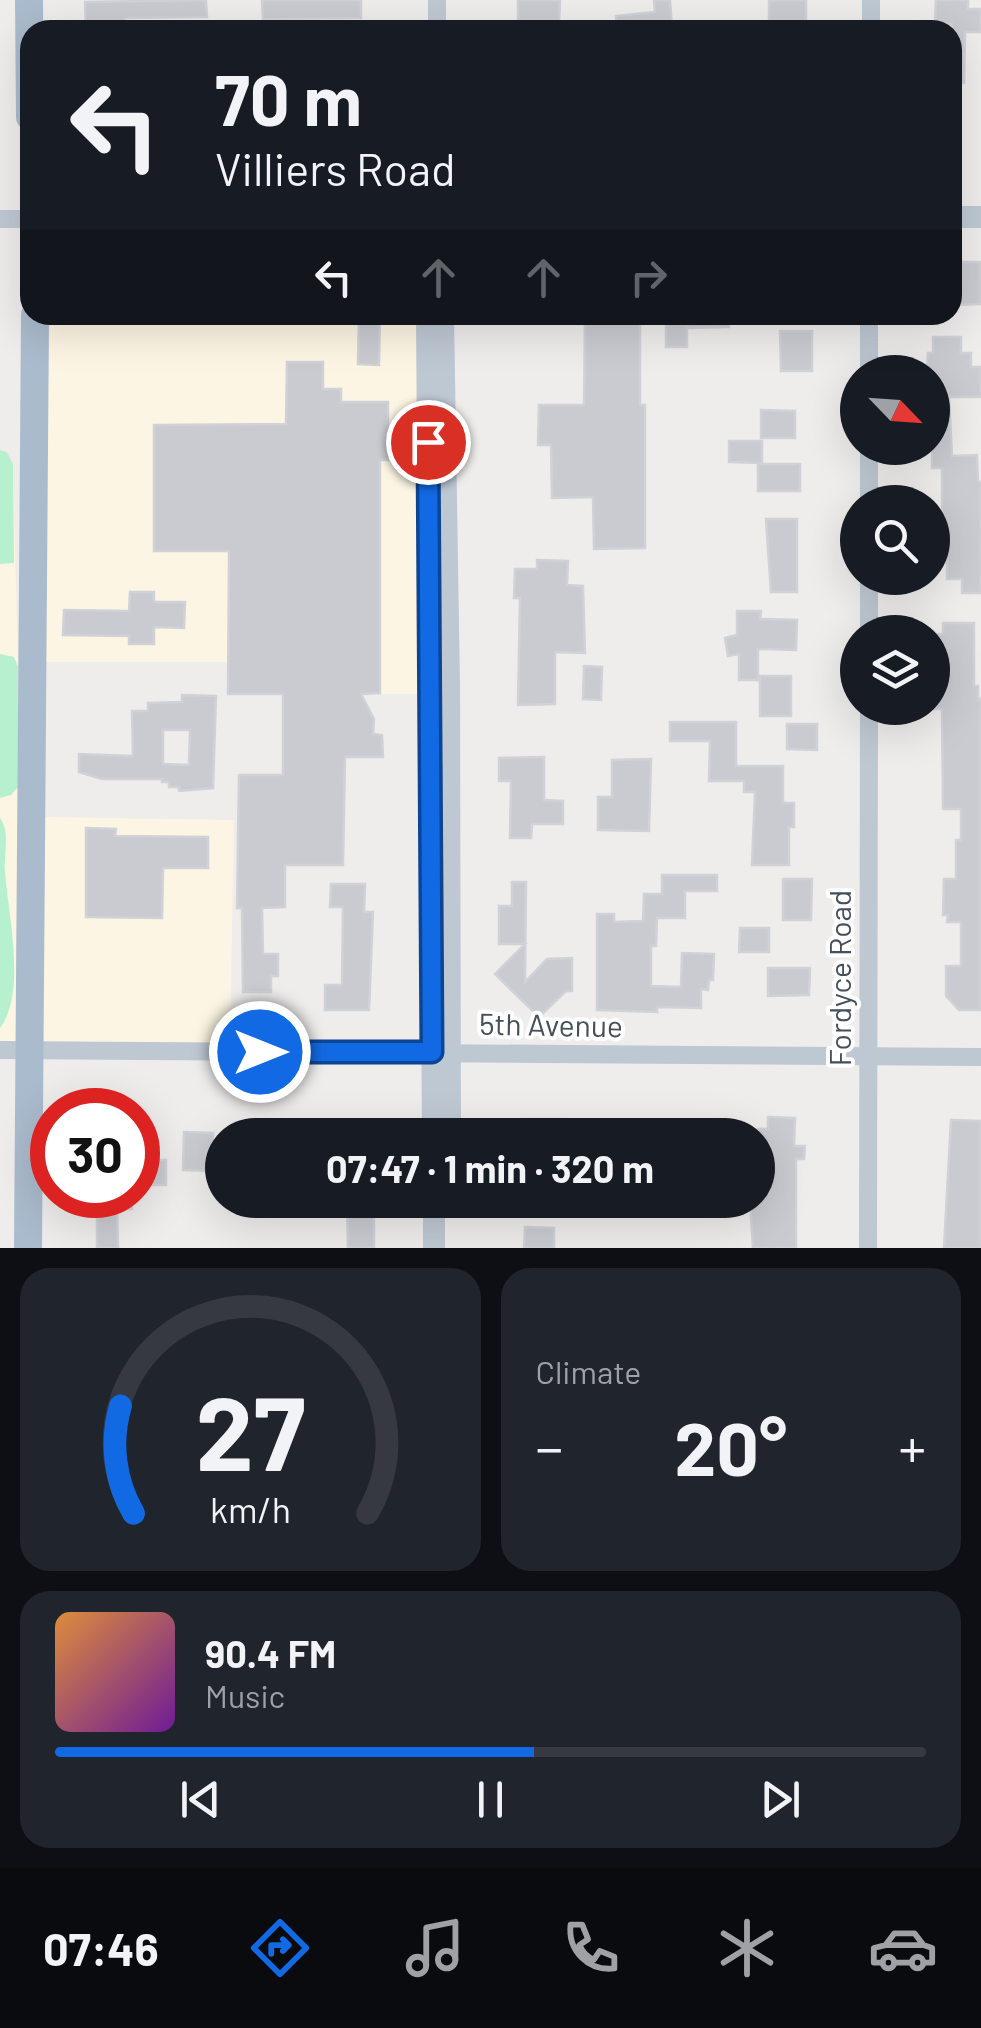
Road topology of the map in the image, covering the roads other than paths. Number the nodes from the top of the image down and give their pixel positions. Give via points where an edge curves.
1 (35, 325) edge
2 (427, 325) edge
3 (443, 325) edge
4 (869, 325) edge
5 (869, 355) edge
6 (869, 725) edge
7 (0, 1050) edge
8 (30, 1050) junction
9 (441, 1052) junction
10 (869, 1057) junction
11 (981, 1057) edge
12 (435, 1118) edge
13 (448, 1118) edge
14 (434, 1218) edge
15 (450, 1218) edge
16 (28, 1248) edge
17 (434, 1248) edge
18 (449, 1248) edge
19 (868, 1248) edge

1 - 8 main road
2 - 9 street
3 - 9 street
4 - 5 street
6 - 10 street, Fordyce Road
7 - 8 street, 5th Avenue
8 - 9 street, 5th Avenue
8 - 16 main road
9 - 10 street, 5th Avenue
9 - 12 street
9 - 13 street
10 - 11 street, 5th Avenue
10 - 19 street, Fordyce Road
14 - 17 street
15 - 18 street

